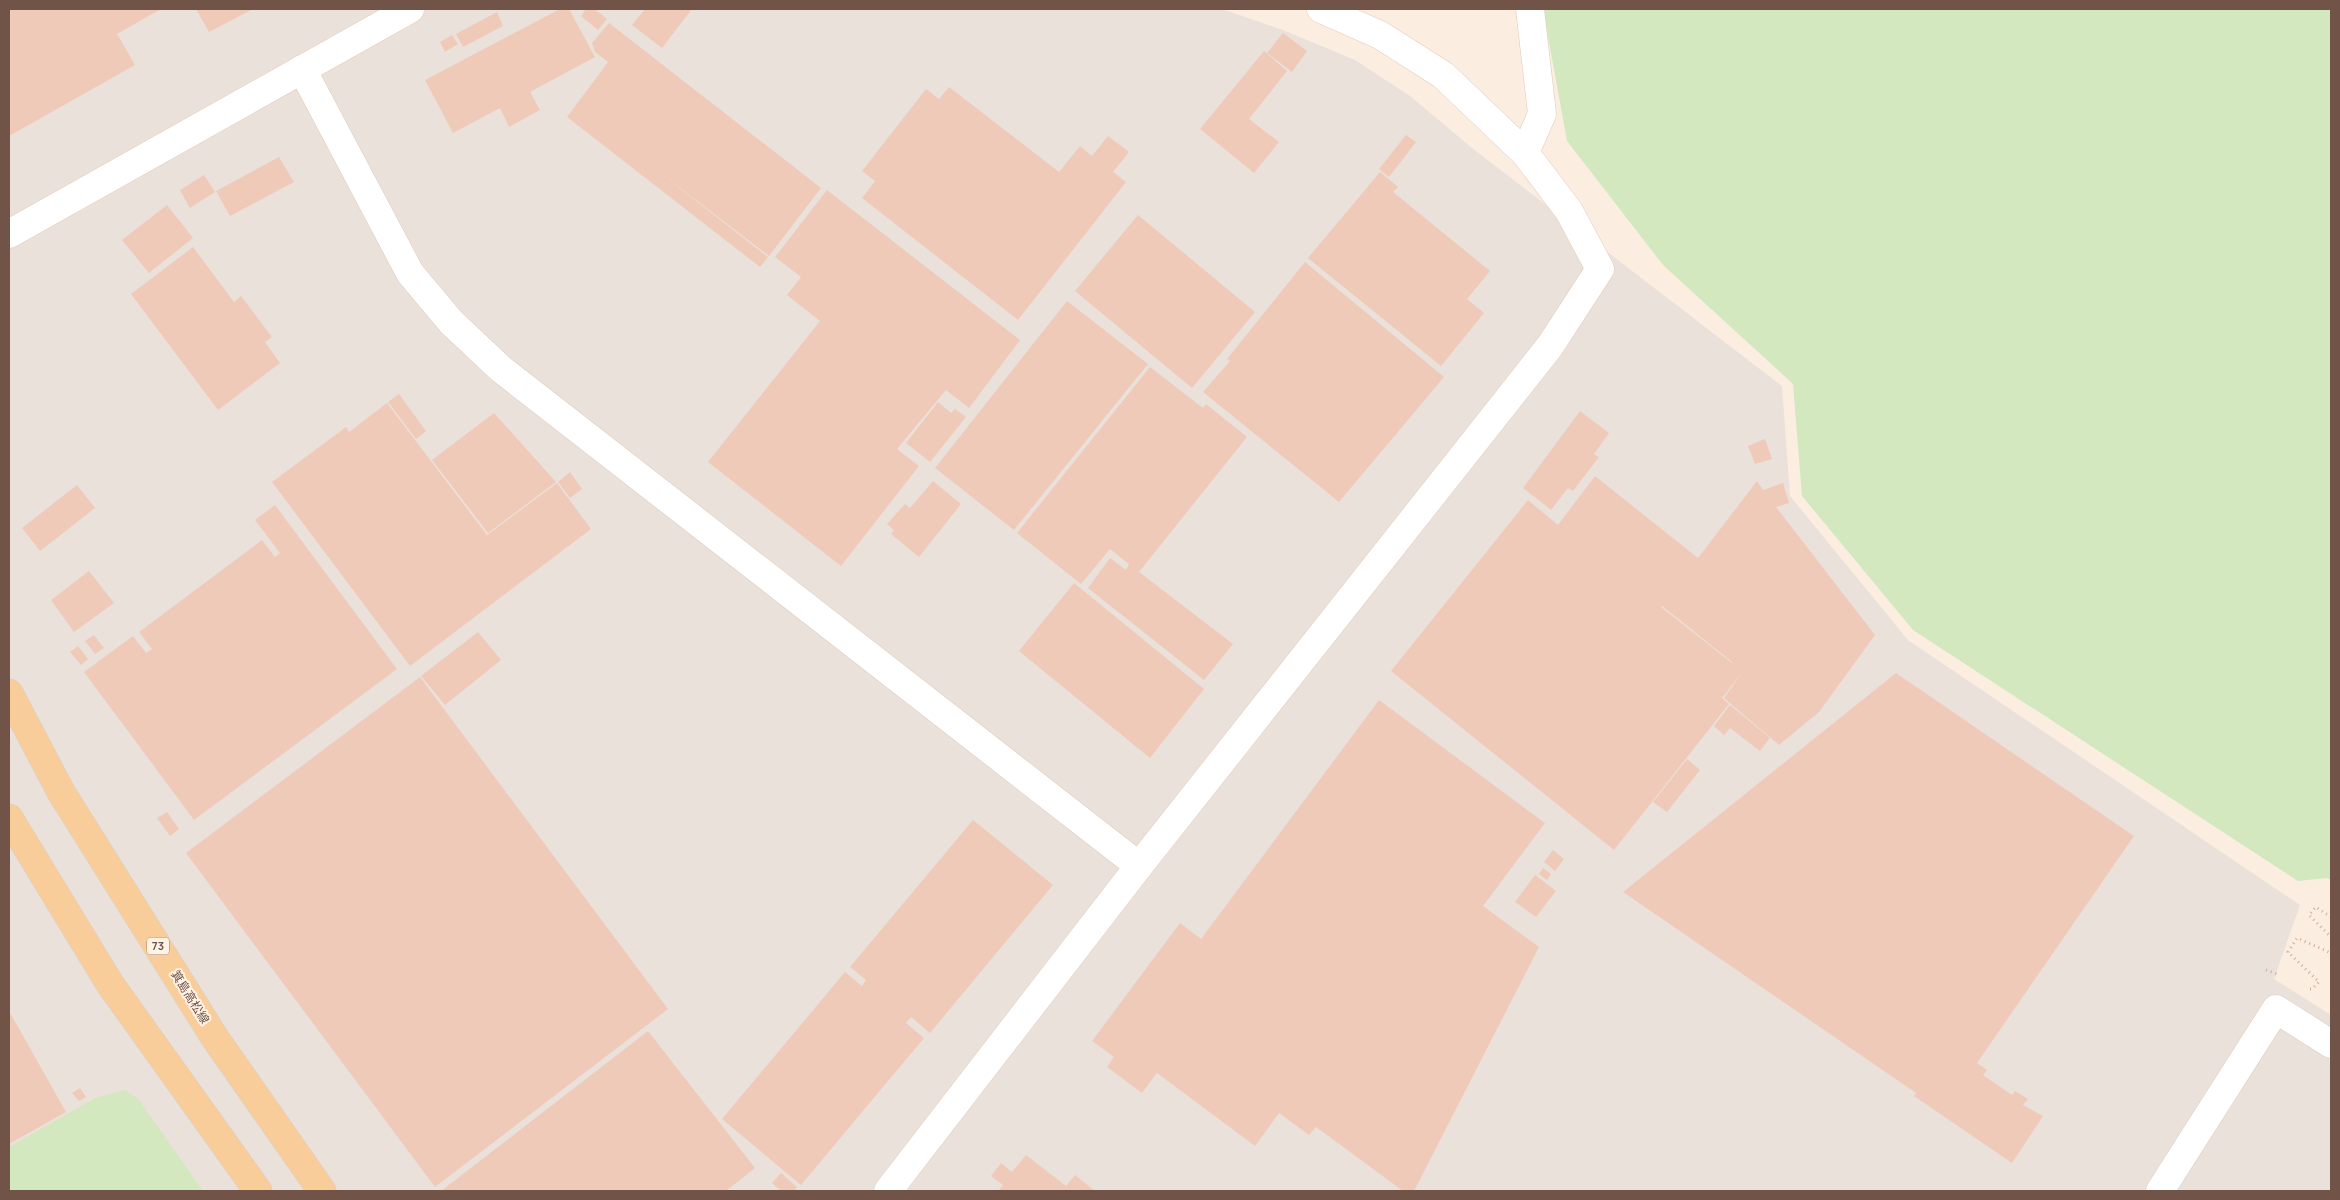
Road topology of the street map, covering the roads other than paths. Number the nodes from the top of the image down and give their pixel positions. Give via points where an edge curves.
1 (410, 9) edge
2 (1321, 9) edge
3 (1530, 9) edge
4 (302, 69) junction
5 (1525, 153) junction
6 (9, 234) edge
7 (9, 693) edge
8 (12, 833) edge
9 (1139, 866) junction
10 (2331, 1044) edge
11 (258, 1191) edge
12 (322, 1191) edge
13 (888, 1191) edge
14 (2160, 1191) edge

1 - 4 street
2 - 5 street via 1380,35 1444,75
3 - 5 street via 1542,114
4 - 6 street
4 - 9 street via 410,273 451,322 502,369
5 - 9 street via 1569,211 1600,269 1550,346
7 - 12 main road, 箕島高松線 / 73 via 61,792 215,1038
8 - 11 main road via 110,984
9 - 13 street
10 - 14 street via 2276,1009

